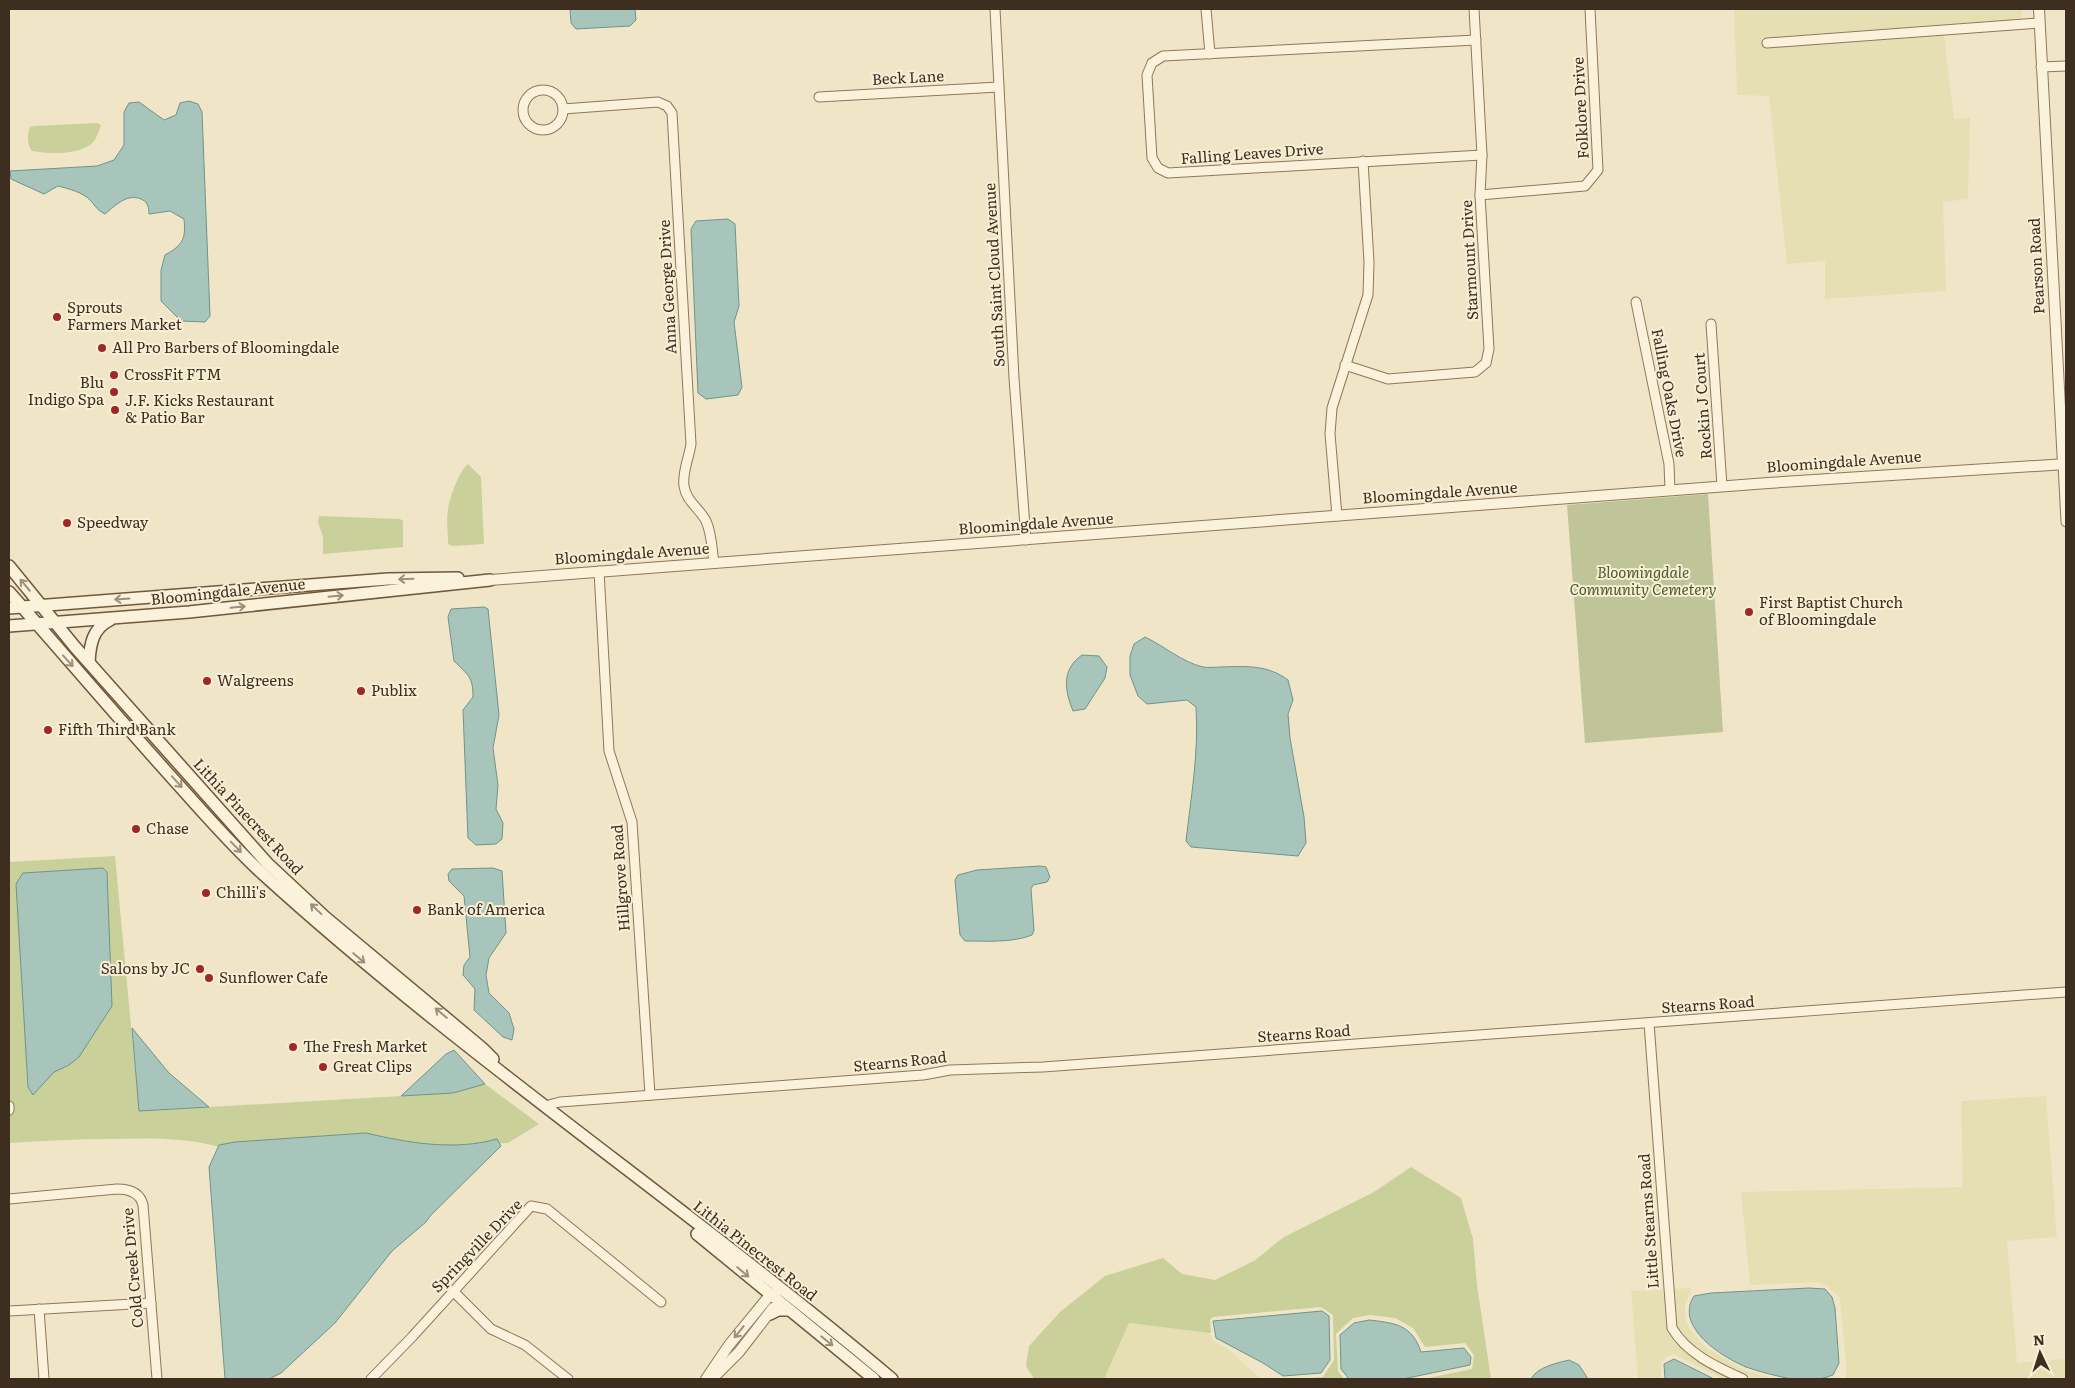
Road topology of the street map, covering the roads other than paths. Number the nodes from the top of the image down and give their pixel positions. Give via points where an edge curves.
1 (995, 9) edge
2 (1206, 9) edge
3 (1474, 9) edge
4 (1590, 9) edge
5 (2038, 9) edge
6 (2039, 23) junction
7 (1476, 40) junction
8 (1767, 43) dead end
9 (1210, 54) junction
10 (2066, 66) edge
11 (2041, 67) junction
12 (999, 87) junction
13 (819, 98) dead end
14 (563, 109) junction
15 (1482, 155) junction
16 (1363, 161) junction
17 (1480, 195) junction
18 (1636, 302) dead end
19 (1711, 324) dead end
20 (1345, 365) junction
21 (2065, 464) edge
22 (1722, 486) junction
23 (1670, 490) junction
24 (1337, 516) junction
25 (2066, 522) edge
26 (1026, 540) junction
27 (714, 563) junction
28 (9, 566) edge
29 (599, 571) junction
30 (490, 580) junction
31 (9, 592) edge
32 (42, 605) junction
33 (22, 607) junction
34 (9, 608) edge
35 (113, 618) junction
36 (56, 622) junction
37 (37, 624) junction
38 (9, 626) edge
39 (89, 662) junction
40 (2066, 992) edge
41 (1649, 1023) junction
42 (515, 1082) junction
43 (650, 1095) junction
44 (9, 1106) edge
45 (545, 1106) junction
46 (9, 1110) edge
47 (597, 1148) junction
48 (9, 1199) edge
49 (782, 1290) junction
50 (453, 1291) junction
51 (774, 1298) junction
52 (661, 1302) dead end
53 (151, 1303) junction
54 (39, 1308) junction
55 (9, 1310) edge
56 (789, 1310) junction
57 (770, 1314) junction
58 (44, 1379) edge
59 (157, 1379) edge
60 (371, 1379) edge
61 (568, 1379) edge
62 (706, 1379) edge
63 (712, 1379) edge
64 (874, 1379) edge
65 (892, 1379) edge
66 (1743, 1379) edge

1 - 12 street, South Saint Cloud Avenue
2 - 9 street
3 - 7 street, Starmount Drive
4 - 17 street, Folklore Drive via 1598,170 1585,186
5 - 6 street, Pearson Road
6 - 8 street
6 - 11 street, Pearson Road
7 - 9 street, Falling Leaves Drive
7 - 15 street, Starmount Drive
9 - 16 street, Falling Leaves Drive via 1163,56 1152,63 1147,74 1152,158 1158,168 1168,173
10 - 11 street
11 - 21 street, Pearson Road
12 - 13 street, Beck Lane
12 - 26 street, South Saint Cloud Avenue
14 - 14 street via 560,99 553,93 538,91 527,100 524,114 532,126 546,130 559,123
14 - 27 street, Anna George Drive via 658,102 672,113 691,444 684,486 688,498 707,522
15 - 16 street, Falling Leaves Drive
15 - 17 street, Starmount Drive
16 - 20 street via 1368,295
17 - 20 street, Starmount Drive via 1489,349 1486,363 1475,372 1388,379
18 - 23 street, Falling Oaks Drive via 1669,464
19 - 22 street, Rockin J Court
20 - 24 street via 1332,408 1330,434
21 - 22 street, Bloomingdale Avenue
21 - 25 street, Pearson Road
22 - 23 street, Bloomingdale Avenue
23 - 24 street, Bloomingdale Avenue
24 - 26 street, Bloomingdale Avenue
26 - 27 street, Bloomingdale Avenue
27 - 29 street, Bloomingdale Avenue
32 -> 28 main road, Lithia Pinecrest Road
29 - 30 street, Bloomingdale Avenue
29 - 43 street, Hillgrove Road via 609,751 632,822
30 -> 32 main road via 450,577 388,579
35 -> 30 main road, Bloomingdale Avenue
31 - 33 main road, Lithia Pinecrest Road
32 - 33 main road
32 - 36 main road, Lithia Pinecrest Road
33 - 34 main road
33 - 37 main road, Lithia Pinecrest Road
35 - 36 main road, Bloomingdale Avenue
35 - 39 main road via 96,631
36 - 37 main road, Bloomingdale Avenue
36 - 39 main road, Lithia Pinecrest Road
37 - 38 main road, Bloomingdale Avenue
37 -> 42 main road, Lithia Pinecrest Road via 254,866 373,970
42 -> 39 main road, Lithia Pinecrest Road via 482,1048 267,863
40 - 41 street, Stearns Road
41 - 43 street, Stearns Road via 1043,1067 950,1070 923,1076
41 - 66 street, Little Stearns Road via 1670,1322 1676,1335 1698,1355
42 - 45 main road, Lithia Pinecrest Road
43 - 45 street, Stearns Road
44 - 46 street
45 - 47 main road, Lithia Pinecrest Road
47 - 49 main road, Lithia Pinecrest Road
47 -> 51 main road, Lithia Pinecrest Road
48 - 53 street, Cold Creek Drive via 117,1189 136,1194 143,1205
49 - 51 street
49 - 65 main road, Lithia Pinecrest Road
50 - 52 street, Springville Drive via 531,1206 547,1208
50 - 60 street, Springville Drive
50 - 61 street via 491,1329 525,1345
51 - 56 main road, Lithia Pinecrest Road
51 - 57 street
51 -> 62 street via 729,1344
53 - 54 street
53 - 59 street, Cold Creek Drive
54 - 55 street
54 - 58 street
56 - 57 main road
56 -> 64 main road, Lithia Pinecrest Road
57 - 63 street

